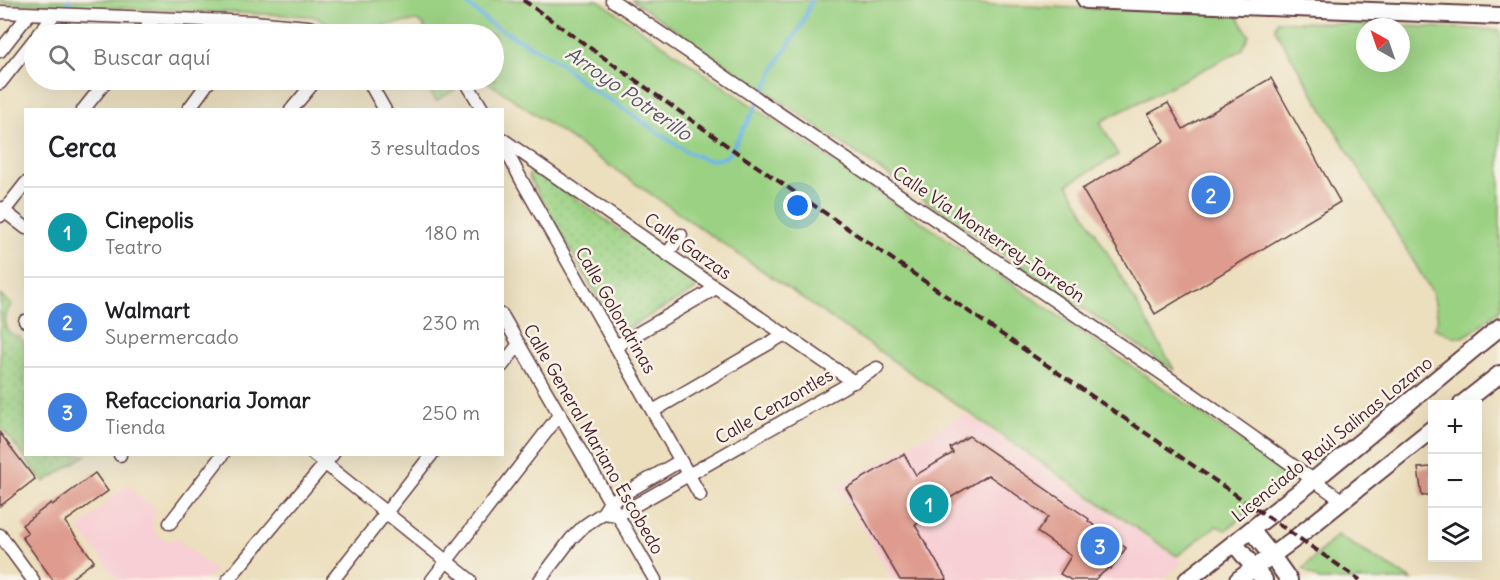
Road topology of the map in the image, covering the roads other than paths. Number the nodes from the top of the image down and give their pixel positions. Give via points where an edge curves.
1 (612, 0) edge
2 (1086, 0) edge
3 (0, 12) edge
4 (29, 14) junction
5 (54, 15) junction
6 (1500, 16) edge
7 (154, 19) junction
8 (254, 22) joint
9 (47, 24) edge
10 (150, 24) edge
11 (276, 24) edge
12 (0, 51) edge
13 (24, 53) edge
14 (0, 83) edge
15 (99, 90) edge
16 (203, 90) edge
17 (308, 90) edge
18 (374, 90) edge
19 (471, 90) edge
20 (85, 108) edge
21 (189, 108) edge
22 (293, 108) edge
23 (384, 108) edge
24 (482, 108) edge
25 (504, 142) edge
26 (504, 145) edge
27 (24, 185) edge
28 (1, 211) edge
29 (24, 227) edge
30 (681, 235) dead end
31 (667, 254) junction
32 (716, 288) junction
33 (504, 318) edge
34 (1500, 327) edge
35 (784, 334) junction
36 (519, 344) junction
37 (615, 346) junction
38 (504, 363) edge
39 (877, 368) dead end
40 (1500, 374) edge
41 (854, 382) junction
42 (1468, 400) edge
43 (653, 411) junction
44 (560, 414) junction
45 (1428, 432) edge
46 (221, 456) edge
47 (430, 456) edge
48 (329, 459) edge
49 (680, 461) junction
50 (689, 475) junction
51 (1313, 481) junction
52 (700, 495) dead end
53 (1343, 501) junction
54 (610, 502) junction
55 (386, 513) junction
56 (603, 513) junction
57 (618, 515) junction
58 (170, 523) dead end
59 (1251, 530) junction
60 (0, 536) edge
61 (1234, 543) junction
62 (1272, 556) junction
63 (446, 561) junction
64 (1259, 574) edge
65 (649, 577) edge
66 (33, 580) edge
67 (228, 580) edge
68 (333, 580) edge
69 (432, 580) edge
70 (470, 580) edge
71 (540, 580) edge
72 (1187, 580) edge
73 (1238, 580) edge
74 (1288, 580) edge

1 - 51 street, Calle Vía Monterrey-Torreón via 1195,396
2 - 6 main road
3 - 4 street
4 - 5 street
4 - 12 street
5 - 7 street
5 - 9 street
7 - 8 street
7 - 10 street
8 - 11 street
13 - 14 street
15 - 20 street
16 - 21 street
17 - 22 street
18 - 23 street
19 - 24 street
25 - 31 street, Calle Garzas
26 - 37 street, Calle Golondrinas
27 - 28 street
28 - 29 street
30 - 31 street
31 - 32 street, Calle Garzas
32 - 35 street, Calle Garzas
32 - 37 street
33 - 36 street, Calle General Mariano Escobedo
34 - 51 main road, Licenciado Raúl Salinas Lozano
35 - 41 street, Calle Garzas
35 - 43 street
36 - 38 street
36 - 44 street, Calle General Mariano Escobedo
37 - 43 street, Calle Golondrinas
39 - 41 street, Calle Cenzontles
40 - 42 main road
41 - 50 street, Calle Cenzontles
43 - 49 street, Calle Golondrinas
44 - 54 street, Calle General Mariano Escobedo
44 - 63 street
45 - 53 main road
46 - 58 street
47 - 55 street
48 - 55 street
48 - 67 street
49 - 50 street, Calle Golondrinas
49 - 54 street
50 - 52 street, Calle Golondrinas
50 - 57 street, Calle Cenzontles
51 - 53 street, Calle Vía Monterrey-Torreón
51 - 59 main road, Licenciado Raúl Salinas Lozano
53 - 62 main road
54 - 56 street
54 - 57 street, Calle General Mariano Escobedo
55 - 63 street
55 - 68 street
56 - 57 street
56 - 71 street via 571,539
57 - 65 street, Calle General Mariano Escobedo
59 - 61 main road, Licenciado Raúl Salinas Lozano
59 - 62 main road
60 - 66 street
61 - 64 main road
61 - 72 main road, Licenciado Raúl Salinas Lozano
62 - 64 main road
62 - 74 main road
63 - 69 street
63 - 70 street
64 - 73 main road

